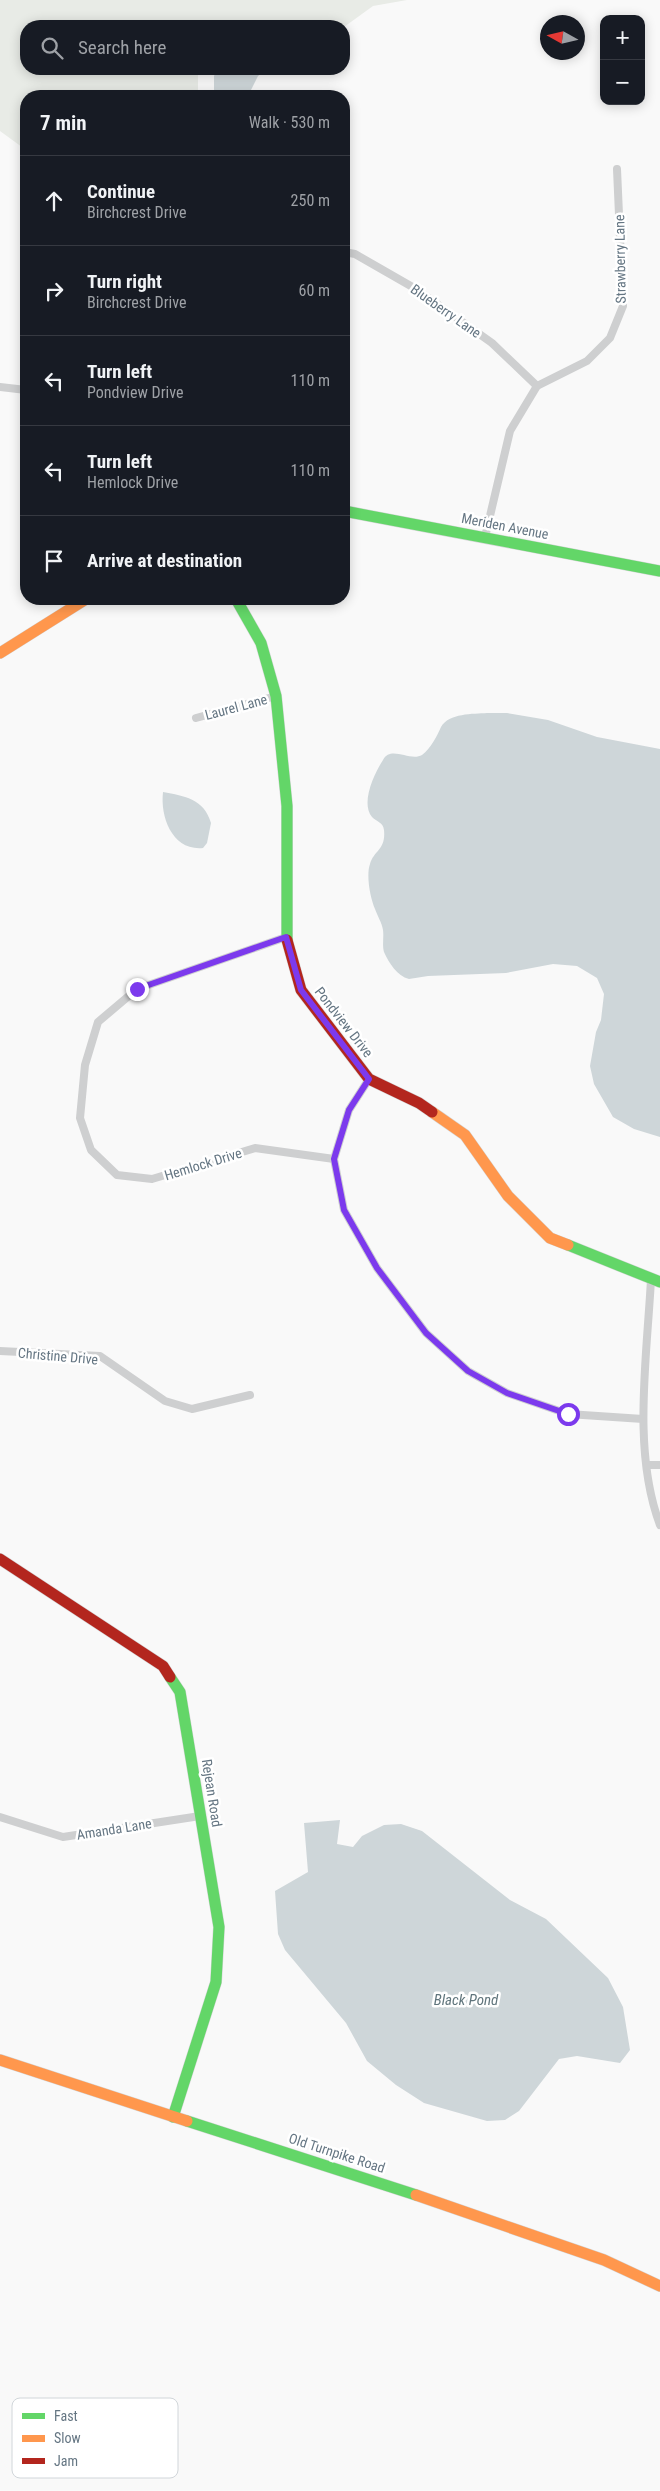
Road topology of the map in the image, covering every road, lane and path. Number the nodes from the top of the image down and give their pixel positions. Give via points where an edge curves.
1 (617, 169) dead end
2 (350, 253) edge
3 (537, 386) junction
4 (0, 387) edge
5 (20, 389) edge
6 (350, 512) edge
7 (485, 537) junction
8 (660, 571) edge
9 (76, 605) edge
10 (240, 605) edge
11 (0, 653) edge
12 (276, 696) junction
13 (196, 718) dead end
14 (286, 937) junction
15 (369, 1079) junction
16 (334, 1159) junction
17 (655, 1281) edge
18 (0, 1351) edge
19 (250, 1395) dead end
20 (643, 1419) junction
21 (660, 1465) edge
22 (647, 1466) junction
23 (660, 1525) edge
24 (0, 1559) edge
25 (200, 1816) junction
26 (0, 1817) edge
27 (0, 2060) edge
28 (173, 2117) junction
29 (660, 2286) edge

1 - 3 street, Strawberry Lane via 623,306 610,338 587,361
2 - 3 street, Blueberry Lane via 416,290 492,343
3 - 7 street via 510,430
4 - 5 street
6 - 7 street, Meriden Avenue
7 - 8 street, Meriden Avenue
9 - 11 street
10 - 12 street, Pondview Drive via 262,643
12 - 13 street, Laurel Lane
12 - 14 street, Pondview Drive via 287,806
14 - 15 street, Pondview Drive via 301,990
14 - 16 street, Hemlock Drive via 137,989 98,1022 85,1065 80,1118 91,1150 117,1175 152,1179 255,1148
15 - 16 street via 349,1110
15 - 17 street, Pondview Drive via 419,1103 466,1135 508,1196 550,1238
16 - 20 street via 344,1210 377,1268 426,1333 468,1371 507,1393 553,1410 593,1417
17 - 20 street
18 - 19 street, Christine Drive via 100,1356 165,1401 192,1410
20 - 22 street
21 - 22 street
22 - 23 street via 653,1508
24 - 25 street, Rejean Road via 163,1666 180,1692
25 - 26 street, Amanda Lane via 63,1837
25 - 28 street, Rejean Road via 219,1927 216,1982
27 - 28 street, Old Turnpike Road
28 - 29 street, Old Turnpike Road via 454,2207 604,2260

